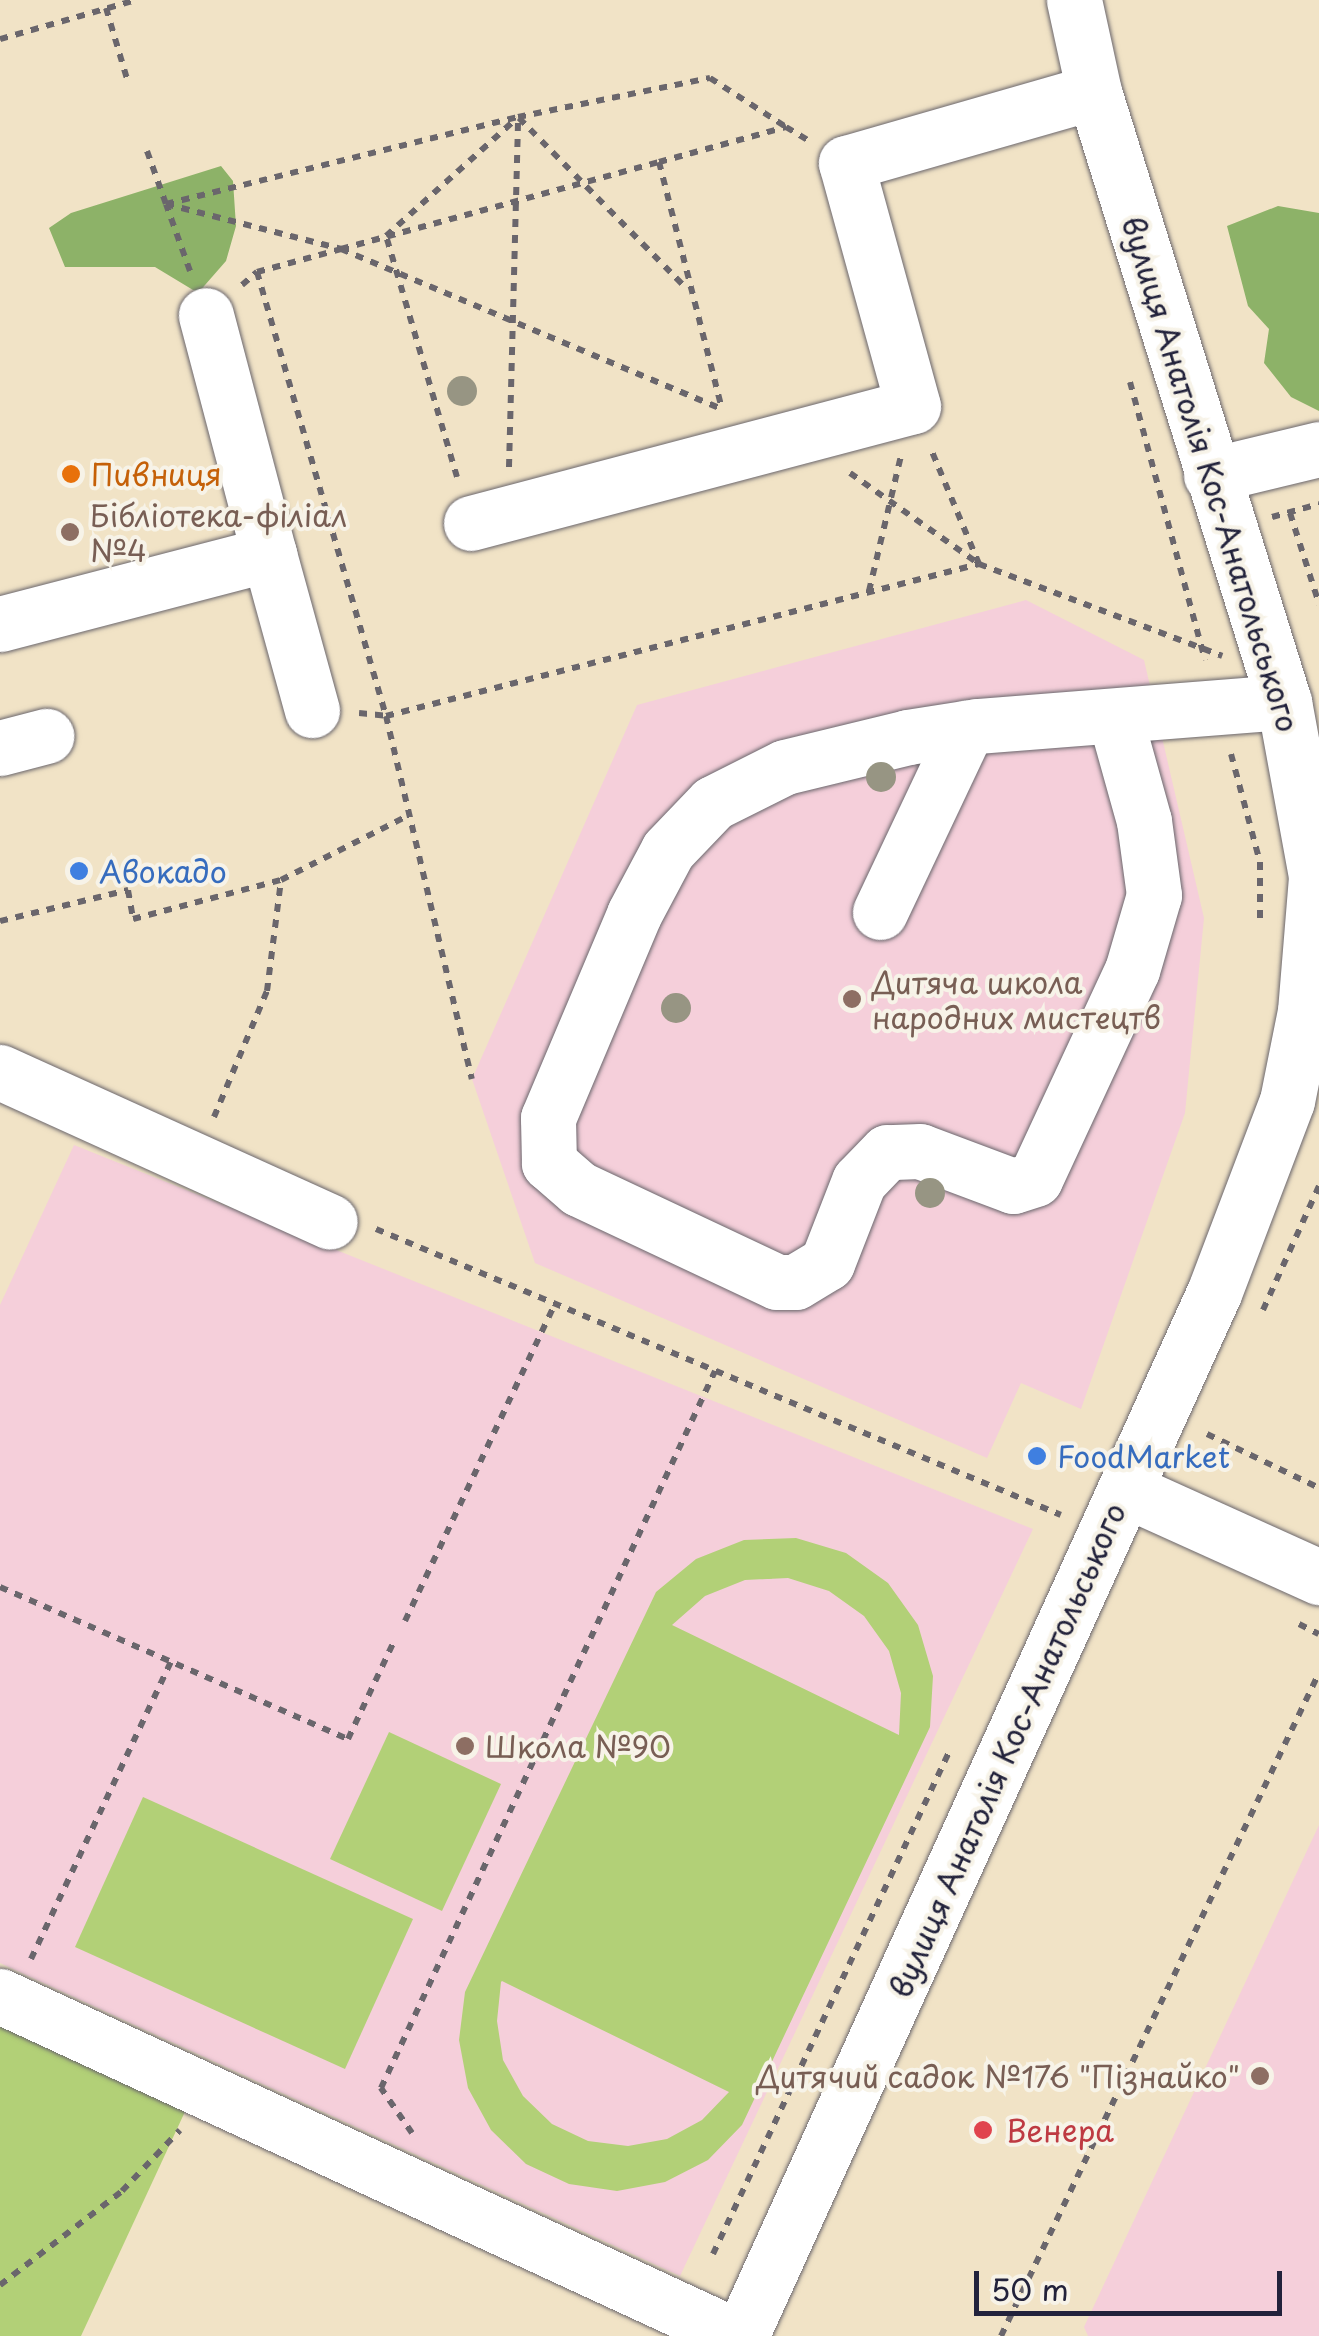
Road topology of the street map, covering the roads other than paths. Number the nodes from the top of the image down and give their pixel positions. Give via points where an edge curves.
1 (1074, 0) edge
2 (1094, 92) junction
3 (206, 315) road end
4 (1319, 448) edge
5 (1211, 475) junction
6 (490, 517) road end
7 (269, 554) junction
8 (0, 624) edge
9 (1284, 702) junction
10 (312, 710) dead end
11 (1115, 717) junction
12 (966, 728) junction
13 (1318, 876) edge
14 (880, 912) dead end
15 (0, 1072) edge
16 (330, 1222) road end
17 (1097, 1513) junction
18 (1319, 1577) edge
19 (12, 1985) edge
20 (739, 2336) edge

1 - 2 street, вулиця Анатолія Кос-Анатольського
2 - 5 street, вулиця Анатолія Кос-Анатольського
2 - 6 street via 846,163 913,406
3 - 7 street
4 - 5 street
5 - 9 street, вулиця Анатолія Кос-Анатольського
7 - 8 street
7 - 10 street
9 - 11 street
9 - 13 street, вулиця Анатолія Кос-Анатольського
11 - 12 street
11 - 12 street via 1144,820 1154,895 1132,970 1035,1179 1013,1186 920,1151 887,1152 859,1181 827,1263 795,1282 777,1282 562,1179 545,1152 552,1104 650,879 688,825 712,804 785,767
12 - 14 street
13 - 17 street, вулиця Анатолія Кос-Анатольського via 1305,1011 1287,1101 1221,1278
15 - 16 street
17 - 18 street
17 - 20 street, вулиця Анатолія Кос-Анатольського
19 - 20 street via 207,2092

